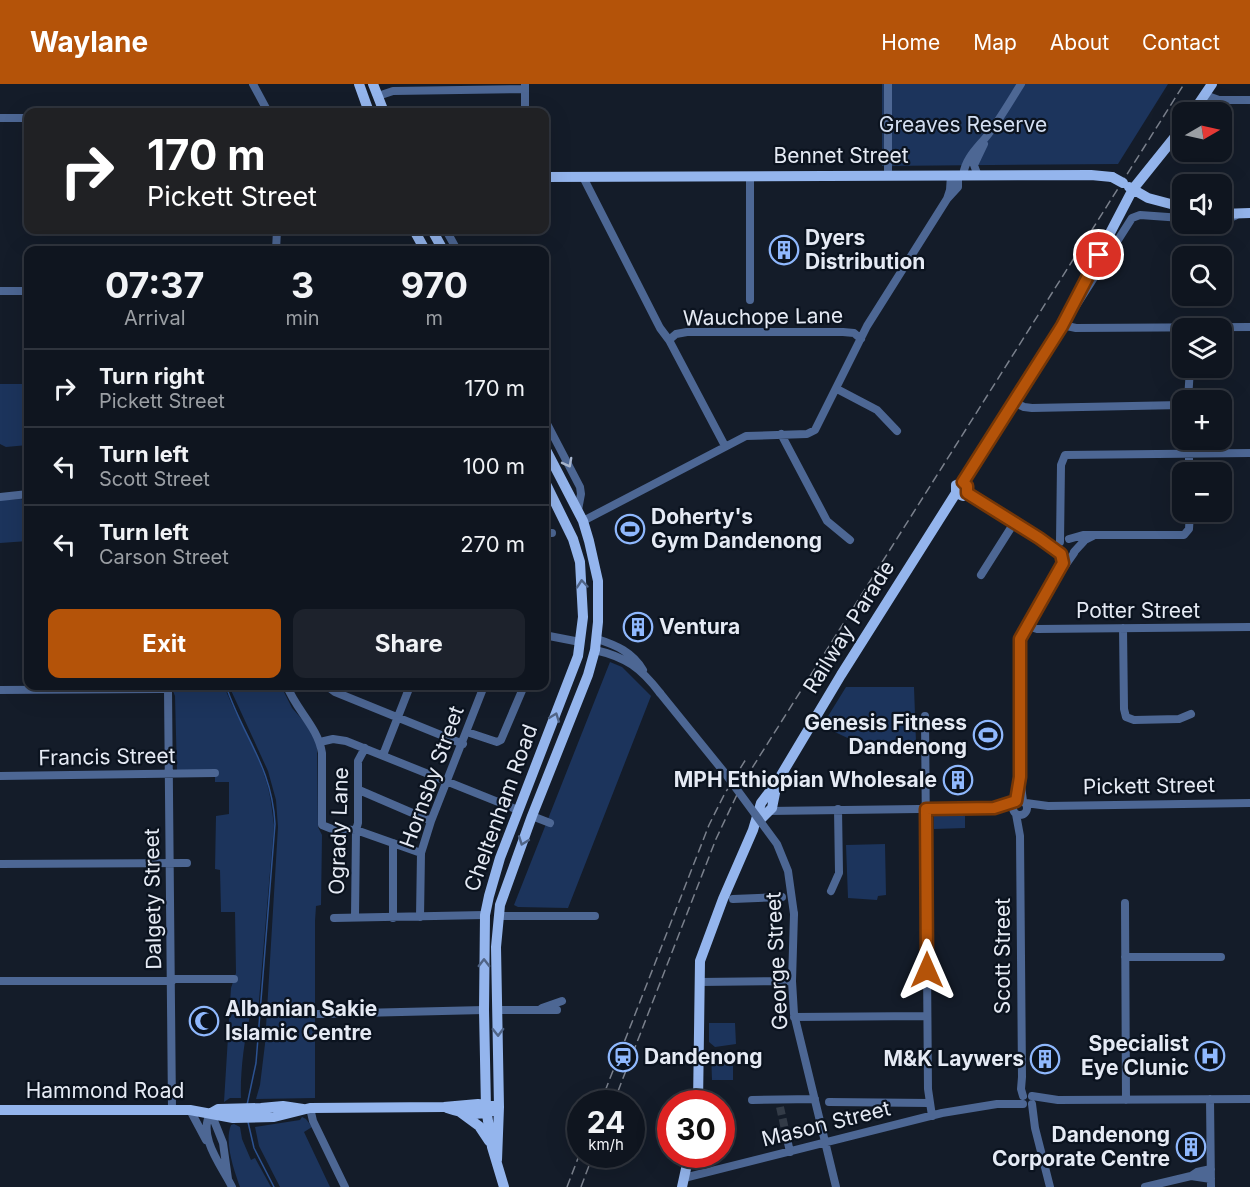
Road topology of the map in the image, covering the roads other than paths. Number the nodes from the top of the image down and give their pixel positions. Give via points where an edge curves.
1 (254, 84) edge
2 (359, 84) edge
3 (373, 84) edge
4 (888, 84) edge
5 (1021, 84) edge
6 (1212, 84) edge
7 (525, 87) edge
8 (1205, 95) junction
9 (378, 97) junction
10 (1250, 100) edge
11 (1200, 102) edge
12 (264, 108) edge
13 (368, 108) edge
14 (384, 108) edge
15 (525, 108) edge
16 (0, 118) edge
17 (24, 118) edge
18 (989, 132) junction
19 (1172, 139) edge
20 (957, 175) junction
21 (750, 176) junction
22 (888, 176) junction
23 (978, 176) junction
24 (549, 177) edge
25 (583, 177) junction
26 (1128, 186) junction
27 (1172, 204) edge
28 (1247, 213) edge
29 (1232, 214) edge
30 (1172, 217) edge
31 (1232, 218) edge
32 (0, 291) edge
33 (24, 291) edge
34 (750, 300) dead end
35 (1065, 322) junction
36 (1232, 327) edge
37 (1250, 327) edge
38 (1172, 328) edge
39 (861, 339) junction
40 (669, 340) junction
41 (837, 389) junction
42 (1015, 403) junction
43 (1172, 405) edge
44 (549, 428) edge
45 (897, 430) dead end
46 (781, 434) junction
47 (725, 446) junction
48 (1250, 453) edge
49 (1189, 454) junction
50 (549, 455) edge
51 (1189, 462) edge
52 (962, 489) junction
53 (549, 490) edge
54 (24, 494) edge
55 (0, 497) edge
56 (578, 510) junction
57 (583, 521) junction
58 (1189, 522) edge
59 (1014, 523) junction
60 (1093, 536) junction
61 (1039, 538) junction
62 (850, 540) dead end
63 (1064, 540) junction
64 (1074, 553) junction
65 (1060, 554) junction
66 (982, 575) dead end
67 (1054, 580) junction
68 (1027, 626) junction
69 (1250, 627) edge
70 (1123, 628) junction
71 (549, 636) edge
72 (580, 642) junction
73 (596, 644) junction
74 (24, 688) edge
75 (0, 690) edge
76 (168, 690) edge
77 (288, 690) edge
78 (332, 690) edge
79 (408, 690) edge
80 (483, 690) edge
81 (522, 690) edge
82 (1191, 714) dead end
83 (925, 716) dead end
84 (397, 717) junction
85 (467, 732) junction
86 (320, 741) junction
87 (463, 744) junction
88 (365, 748) junction
89 (383, 755) junction
90 (215, 773) dead end
91 (170, 775) junction
92 (0, 776) edge
93 (447, 782) junction
94 (359, 790) junction
95 (1250, 803) edge
96 (767, 805) junction
97 (1020, 807) junction
98 (837, 809) junction
99 (926, 809) junction
100 (518, 810) junction
101 (532, 816) junction
102 (431, 821) junction
103 (550, 823) dead end
104 (356, 830) junction
105 (393, 843) junction
106 (421, 853) junction
107 (171, 862) junction
108 (187, 863) dead end
109 (0, 864) edge
110 (831, 891) dead end
111 (782, 897) dead end
112 (733, 899) dead end
113 (1125, 903) dead end
114 (485, 915) junction
115 (499, 916) junction
116 (595, 916) dead end
117 (355, 917) junction
118 (420, 917) junction
119 (334, 918) dead end
120 (393, 918) junction
121 (1125, 957) junction
122 (1221, 957) dead end
123 (234, 979) dead end
124 (172, 980) junction
125 (0, 981) edge
126 (792, 981) junction
127 (699, 982) junction
128 (562, 1001) dead end
129 (484, 1010) junction
130 (498, 1010) junction
131 (536, 1010) junction
132 (557, 1010) dead end
133 (318, 1014) dead end
134 (927, 1016) junction
135 (794, 1017) junction
136 (698, 1090) edge
137 (814, 1099) junction
138 (1210, 1099) junction
139 (1250, 1099) edge
140 (752, 1100) dead end
141 (1028, 1100) junction
142 (1126, 1100) junction
143 (829, 1102) dead end
144 (929, 1103) junction
145 (444, 1107) junction
146 (499, 1107) junction
147 (307, 1108) junction
148 (487, 1108) junction
149 (0, 1110) edge
150 (172, 1110) junction
151 (190, 1110) junction
152 (459, 1112) junction
153 (211, 1113) junction
154 (942, 1113) junction
155 (233, 1115) junction
156 (932, 1116) junction
157 (221, 1137) junction
158 (788, 1143) tunnel mouth
159 (826, 1144) junction
160 (492, 1147) junction
161 (212, 1151) junction
162 (790, 1152) junction
163 (497, 1160) junction
164 (686, 1168) edge
165 (1211, 1169) junction
166 (1191, 1176) junction
167 (230, 1183) edge
168 (683, 1183) edge
169 (1211, 1183) edge
170 (345, 1187) edge
171 (504, 1187) edge
172 (836, 1187) edge
173 (1050, 1187) edge
174 (1145, 1187) edge

1 - 12 street
2 - 13 main road
3 - 9 main road
4 - 22 street
5 - 18 street
6 - 8 main road
7 - 9 street via 393,91
7 - 15 street
8 - 10 street via 1219,100
8 - 11 main road
9 - 14 main road
16 - 17 street
18 - 20 street
18 - 23 street via 975,164
19 - 26 main road, Railway Parade
20 - 22 main road, Bennet Street
20 - 23 main road, Bennet Street
20 - 39 street via 958,188 947,199
21 - 22 main road, Bennet Street
21 - 25 main road, Bennet Street
21 - 34 street
23 - 26 main road, Bennet Street, bridge via 1091,175 1112,177
24 - 25 main road, Bennet Street
25 - 40 street, Wauchope Lane
26 - 27 main road, Bennet Street
26 - 35 main road, Railway Parade
28 - 29 main road
28 - 31 street
30 - 35 street via 1133,217
32 - 33 street
35 - 38 street via 1071,328
35 - 42 main road, Railway Parade
36 - 37 street
39 - 40 street, Wauchope Lane via 843,332 699,332 682,333
39 - 41 street
40 - 47 street
41 - 45 street via 877,410
41 - 46 street via 815,430 807,434
42 - 43 street via 1032,408
42 - 52 main road, Railway Parade
44 -> 56 street via 580,487
46 - 47 street via 748,435
46 - 62 street via 827,521
47 - 57 street
48 - 49 street
49 - 51 street
49 - 63 street via 1065,455 1061,465
50 - 56 main road, Cheltenham Road
52 - 59 street
52 - 96 main road, Railway Parade via 841,675
72 -> 53 main road, Cheltenham Road via 580,562
54 - 55 street
56 - 57 main road, Cheltenham Road
57 - 73 main road, Cheltenham Road via 598,581
58 - 60 street via 1184,535
59 - 61 street
59 - 66 street
60 - 63 street
60 - 64 street, Scott Street
61 - 63 street
61 - 65 street
63 - 64 street via 1075,544
63 - 65 street via 1058,548
64 - 65 street
64 - 67 street, Scott Street
65 - 67 street, Scott Street via 1062,565
67 - 68 street, Scott Street
68 - 70 street, Potter Street
68 - 97 street, Scott Street via 1020,637
69 - 70 street, Potter Street
70 - 82 street via 1125,716 1134,720 1179,719
71 - 72 street
72 - 73 main road
100 -> 72 main road, Cheltenham Road
73 - 101 main road, Cheltenham Road via 585,684
73 - 126 street, George Street, bridge via 624,658 646,676 777,844 788,871 794,914
74 - 75 street
76 - 91 street, Dalgety Street
77 - 86 street
78 - 84 street
79 - 84 street
80 - 85 street, Hornsby Street
81 - 85 street via 501,740
83 - 99 street
84 - 87 street
84 - 89 street
85 - 87 street, Hornsby Street
86 - 88 street via 341,739
86 - 104 street via 320,819 324,828
87 - 93 street, Hornsby Street
88 - 89 street
88 - 94 street, Ogrady Lane via 358,761
89 - 93 street
90 - 91 street, Francis Street
91 - 92 street, Francis Street
91 - 107 street, Dalgety Street
93 - 100 street
93 - 102 street, Hornsby Street
94 - 102 street
94 - 104 street, Ogrady Lane
95 - 97 street, Pickett Street
96 - 98 street, Pickett Street via 797,810
96 - 127 main road via 723,899 701,958
97 - 99 street, Pickett Street
97 - 141 street, Scott Street via 1021,1089
98 - 99 street, Pickett Street
98 - 110 street via 839,872
99 - 134 street
100 - 101 main road
100 - 114 main road, Cheltenham Road
101 - 103 street
101 -> 115 main road, Cheltenham Road
102 - 106 street, Hornsby Street
104 - 105 street
104 - 117 street, Ogrady Lane
105 - 106 street
105 - 120 street
106 - 118 street, Hornsby Street
107 - 108 street
107 - 109 street
107 - 124 street, Dalgety Street
111 - 112 street
113 - 121 street
114 - 115 main road
114 - 118 street
129 -> 114 main road, Cheltenham Road
115 - 116 street
115 - 130 main road, Cheltenham Road
117 - 119 street
117 - 120 street
118 - 120 street
121 - 122 street
121 - 142 street
123 - 124 street
124 - 125 street
124 - 150 street, Dalgety Street
126 - 127 street
126 - 135 street, George Street
127 - 136 main road
128 - 131 street
129 - 130 main road
129 - 133 street
129 - 148 main road, Cheltenham Road
130 - 131 street
130 -> 146 main road, Cheltenham Road
131 - 132 street
134 - 135 street
134 - 144 street
135 - 137 street, George Street
137 - 140 street via 780,1104
137 - 159 street, George Street
138 - 139 street
138 - 142 street
138 - 165 street
141 - 142 street
141 - 154 street, Mason Street
141 - 154 street, Mason Street via 998,1099
141 - 173 street, Scott Street
143 - 144 street
144 - 156 street
145 - 147 main road, Hammond Road
145 - 148 main road, Hammond Road via 457,1104
145 - 152 main road, Hammond Road
146 - 148 main road
146 - 163 main road, Cheltenham Road
147 - 155 main road, Hammond Road via 286,1106
147 - 170 street
148 - 152 main road, Hammond Road
148 - 160 main road, Cheltenham Road
149 - 150 main road, Hammond Road
150 - 151 main road, Hammond Road
151 - 153 main road, Hammond Road
151 - 161 street
152 - 160 main road via 480,1128
153 - 155 main road, Hammond Road via 218,1109
153 - 157 street
153 - 161 street via 207,1131
154 - 156 street, Mason Street
155 - 157 street via 223,1127
156 - 159 street, Mason Street
157 - 167 street
158 - 162 street
159 - 162 street, Mason Street
159 - 172 street, George Street
160 - 163 main road, Cheltenham Road
161 - 167 street
162 - 168 street, Mason Street
163 - 171 main road, Cheltenham Road
164 - 168 main road
165 - 166 street
165 - 169 street
166 - 169 street
166 - 174 street

